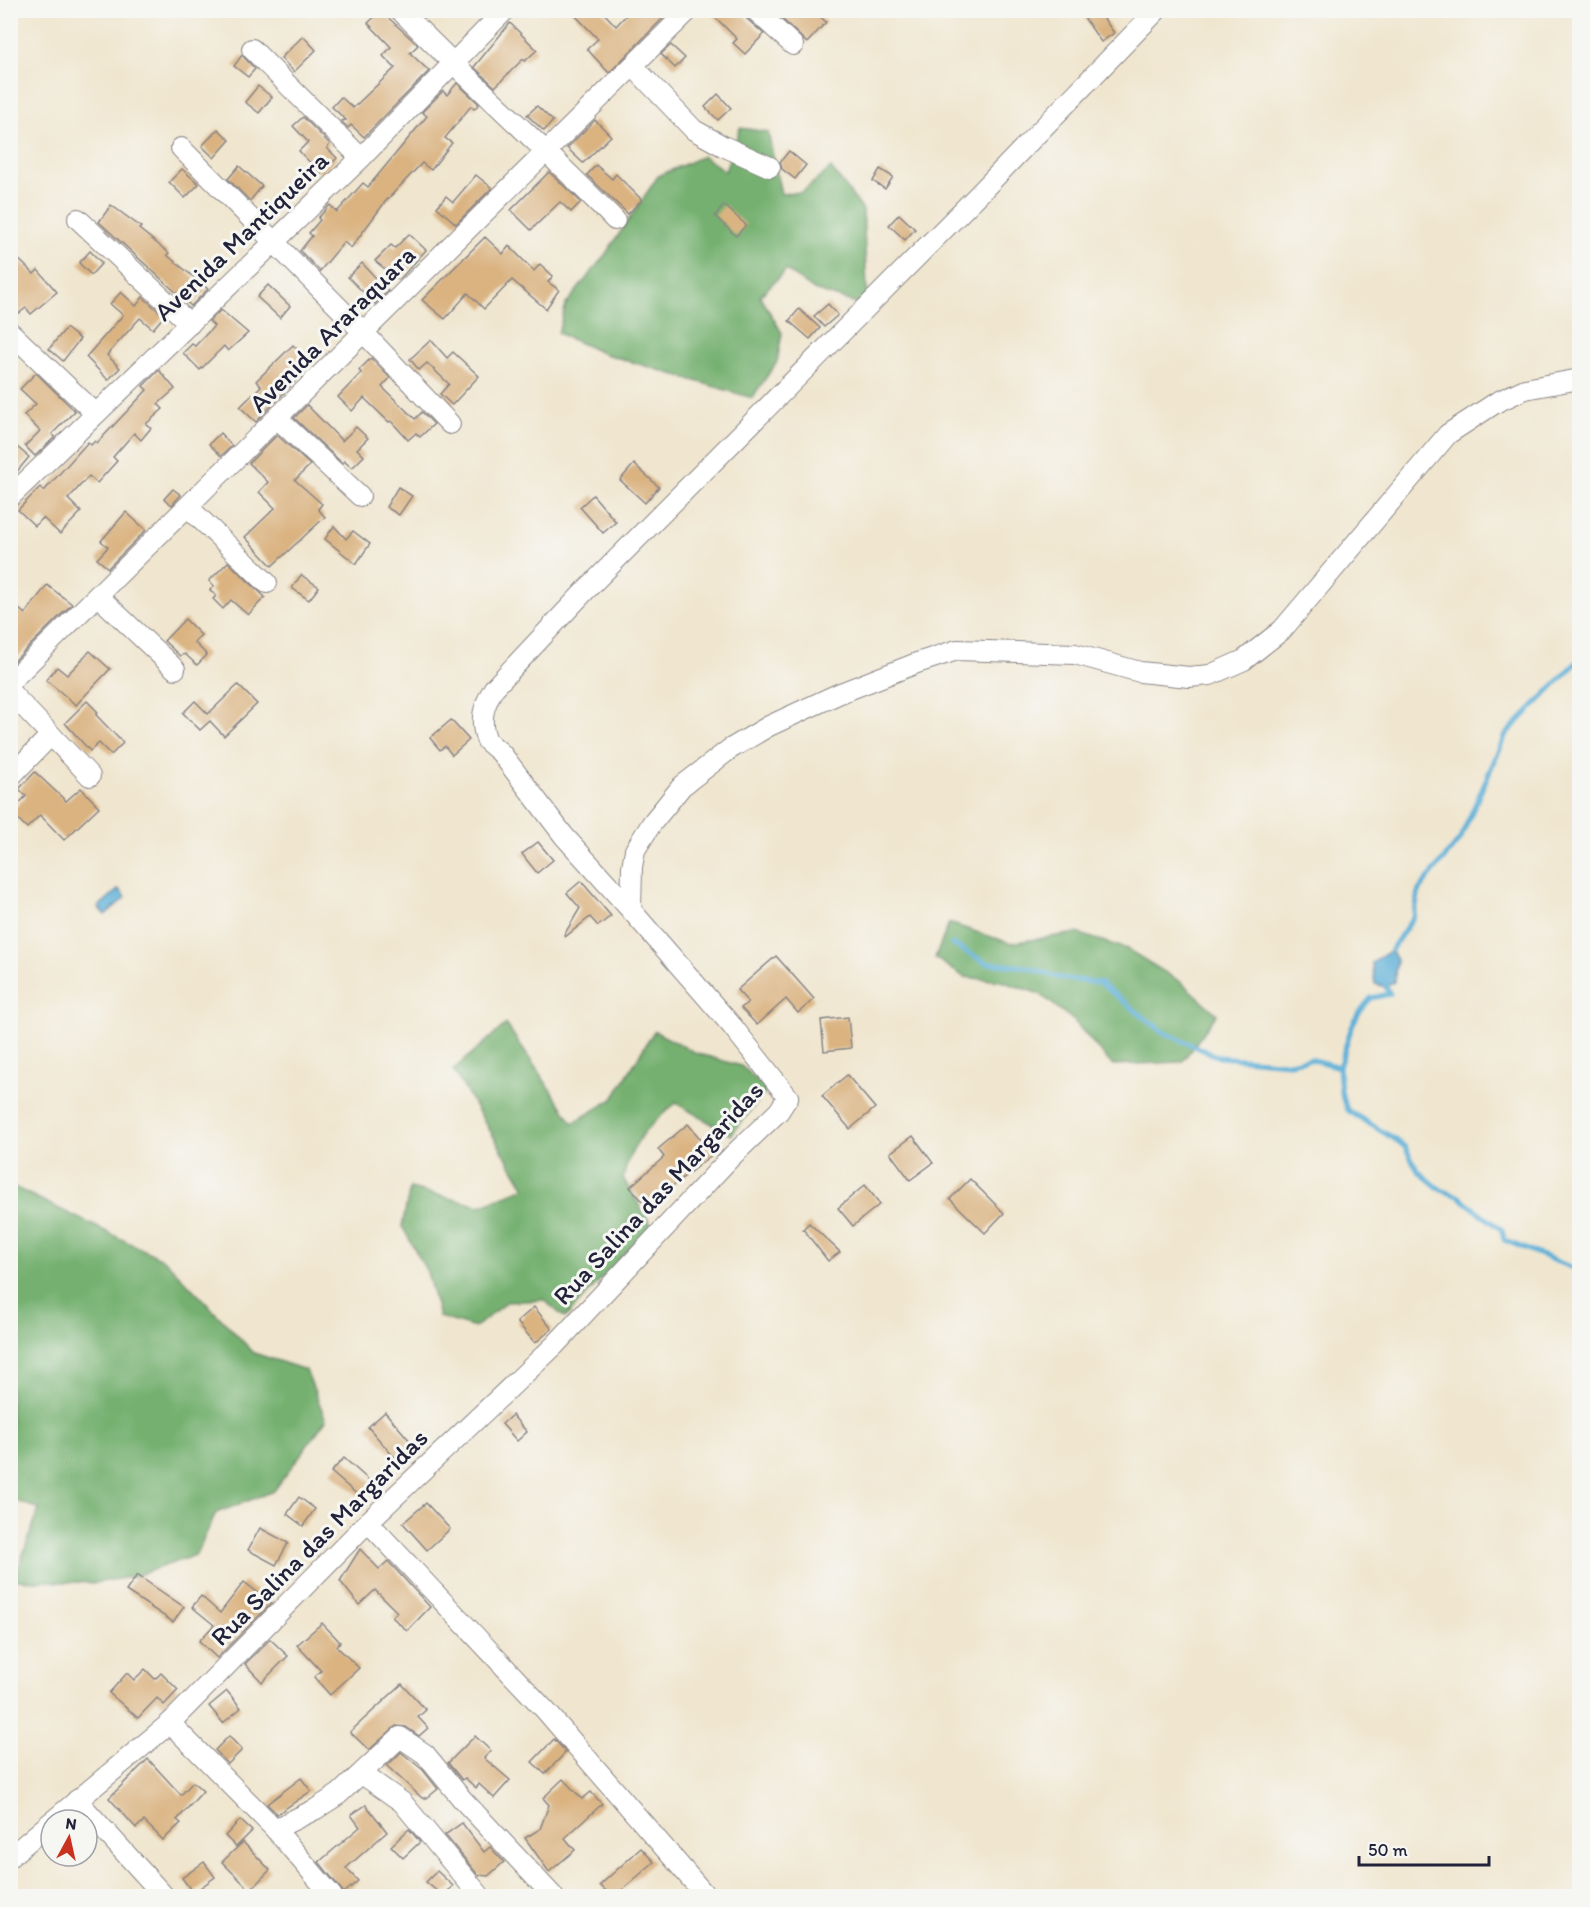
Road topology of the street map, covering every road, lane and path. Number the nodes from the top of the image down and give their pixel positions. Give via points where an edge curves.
1 (400, 10) edge
2 (505, 10) edge
3 (688, 10) edge
4 (755, 10) edge
5 (1157, 10) edge
6 (793, 45) dead end
7 (252, 49) dead end
8 (454, 66) junction
9 (633, 66) junction
10 (181, 148) dead end
11 (548, 151) junction
12 (361, 158) junction
13 (770, 167) dead end
14 (78, 219) dead end
15 (615, 220) dead end
16 (274, 244) junction
17 (190, 324) junction
18 (10, 332) edge
19 (365, 334) junction
20 (1580, 379) edge
21 (95, 413) junction
22 (279, 420) junction
23 (450, 424) dead end
24 (360, 496) dead end
25 (10, 497) edge
26 (189, 508) junction
27 (267, 582) dead end
28 (98, 596) junction
29 (175, 669) dead end
30 (10, 682) edge
31 (10, 692) edge
32 (51, 735) junction
33 (90, 776) dead end
34 (10, 777) edge
35 (631, 910) junction
36 (368, 1522) junction
37 (170, 1724) junction
38 (362, 1774) junction
39 (77, 1800) junction
40 (67, 1808) edge
41 (275, 1829) junction
42 (39, 1832) edge
43 (10, 1857) edge
44 (164, 1896) edge
45 (332, 1896) edge
46 (480, 1896) edge
47 (553, 1896) edge
48 (706, 1896) edge

1 - 8 street
2 - 8 street, Avenida Mantiqueira
3 - 9 street, Avenida Araraquara
4 - 6 street
5 - 35 street via 494,688 482,712 487,741 501,753 564,836
7 - 12 street
8 - 11 street
8 - 12 street, Avenida Mantiqueira
9 - 11 street, Avenida Araraquara
9 - 13 street via 694,130
10 - 16 street
11 - 15 street
11 - 19 street, Avenida Araraquara
12 - 16 street, Avenida Mantiqueira
14 - 17 street
16 - 17 street, Avenida Mantiqueira
16 - 19 street
17 - 21 street, Avenida Mantiqueira
18 - 21 street
19 - 22 street, Avenida Araraquara
19 - 23 street
20 - 35 street via 1525,389 1448,434 1282,630 1245,660 1210,675 1140,672 1076,654 957,650 838,694 769,726 730,749 682,786 652,823 636,850
21 - 25 street, Avenida Mantiqueira
22 - 24 street
22 - 26 street, Avenida Araraquara
26 - 27 street
26 - 28 street, Avenida Araraquara
28 - 29 street
28 - 30 street, Avenida Araraquara
31 - 32 street
32 - 33 street
32 - 34 street
35 - 36 street, Rua Salina das Margaridas via 788,1097 779,1111 555,1345
36 - 37 street, Rua Salina das Margaridas
36 - 48 street via 546,1711
37 - 39 street, Rua Salina das Margaridas
37 - 41 street
38 - 41 street via 316,1809
38 - 46 street via 402,1802
38 - 47 street via 400,1737 425,1754
39 - 40 street, Rua Salina das Margaridas
39 - 44 street
41 - 45 street
42 - 43 street, Rua Salina das Margaridas

